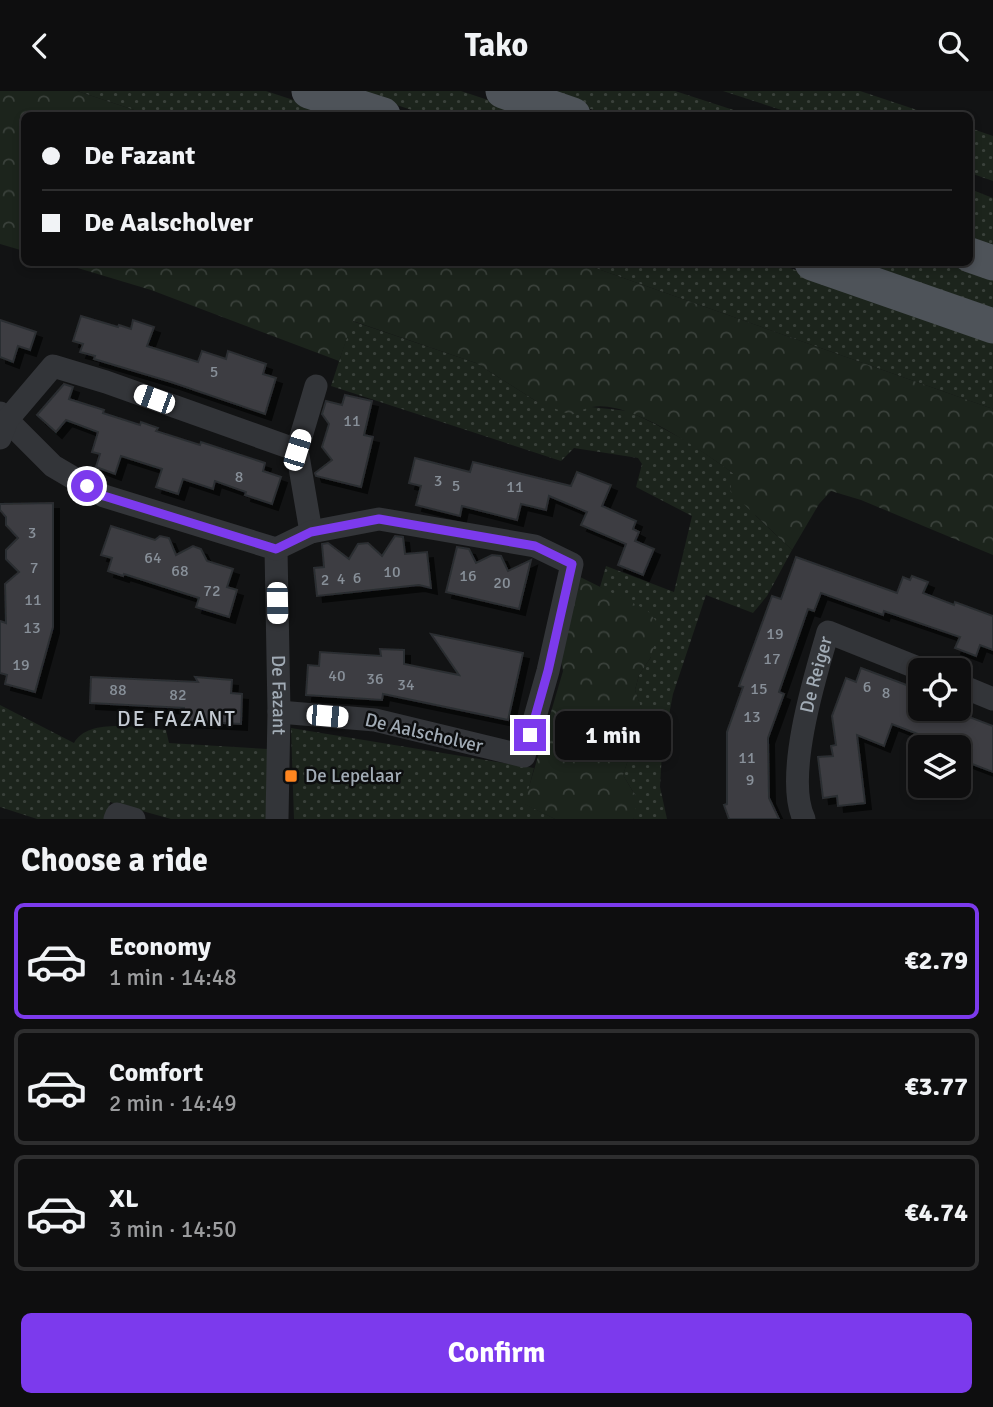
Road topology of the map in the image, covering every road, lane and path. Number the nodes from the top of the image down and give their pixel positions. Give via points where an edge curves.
1 (309, 91) edge
2 (503, 91) edge
3 (374, 112) edge
4 (564, 112) edge
5 (973, 256) edge
6 (993, 263) edge
7 (820, 266) edge
8 (993, 327) edge
9 (316, 386) dead end
10 (2, 423) edge
11 (297, 450) junction
12 (311, 532) junction
13 (276, 549) junction
14 (908, 664) edge
15 (971, 690) edge
16 (993, 699) edge
17 (279, 712) junction
18 (116, 819) edge
19 (134, 819) edge
20 (277, 819) edge
21 (804, 819) edge

1 - 3 main road
2 - 4 main road
5 - 6 main road
7 - 8 main road
9 - 11 street
10 - 11 street via 53,366
10 - 13 street via 52,466 104,496
11 - 12 street
12 - 13 street, De Aalscholver
12 - 17 street, De Aalscholver via 379,519 535,546 572,564 524,756 375,720
13 - 17 street, De Fazant
14 - 21 street, De Reiger via 828,632 811,690 799,758 799,810
15 - 16 street
17 - 20 street, De Fazant
18 - 19 street via 117,814

